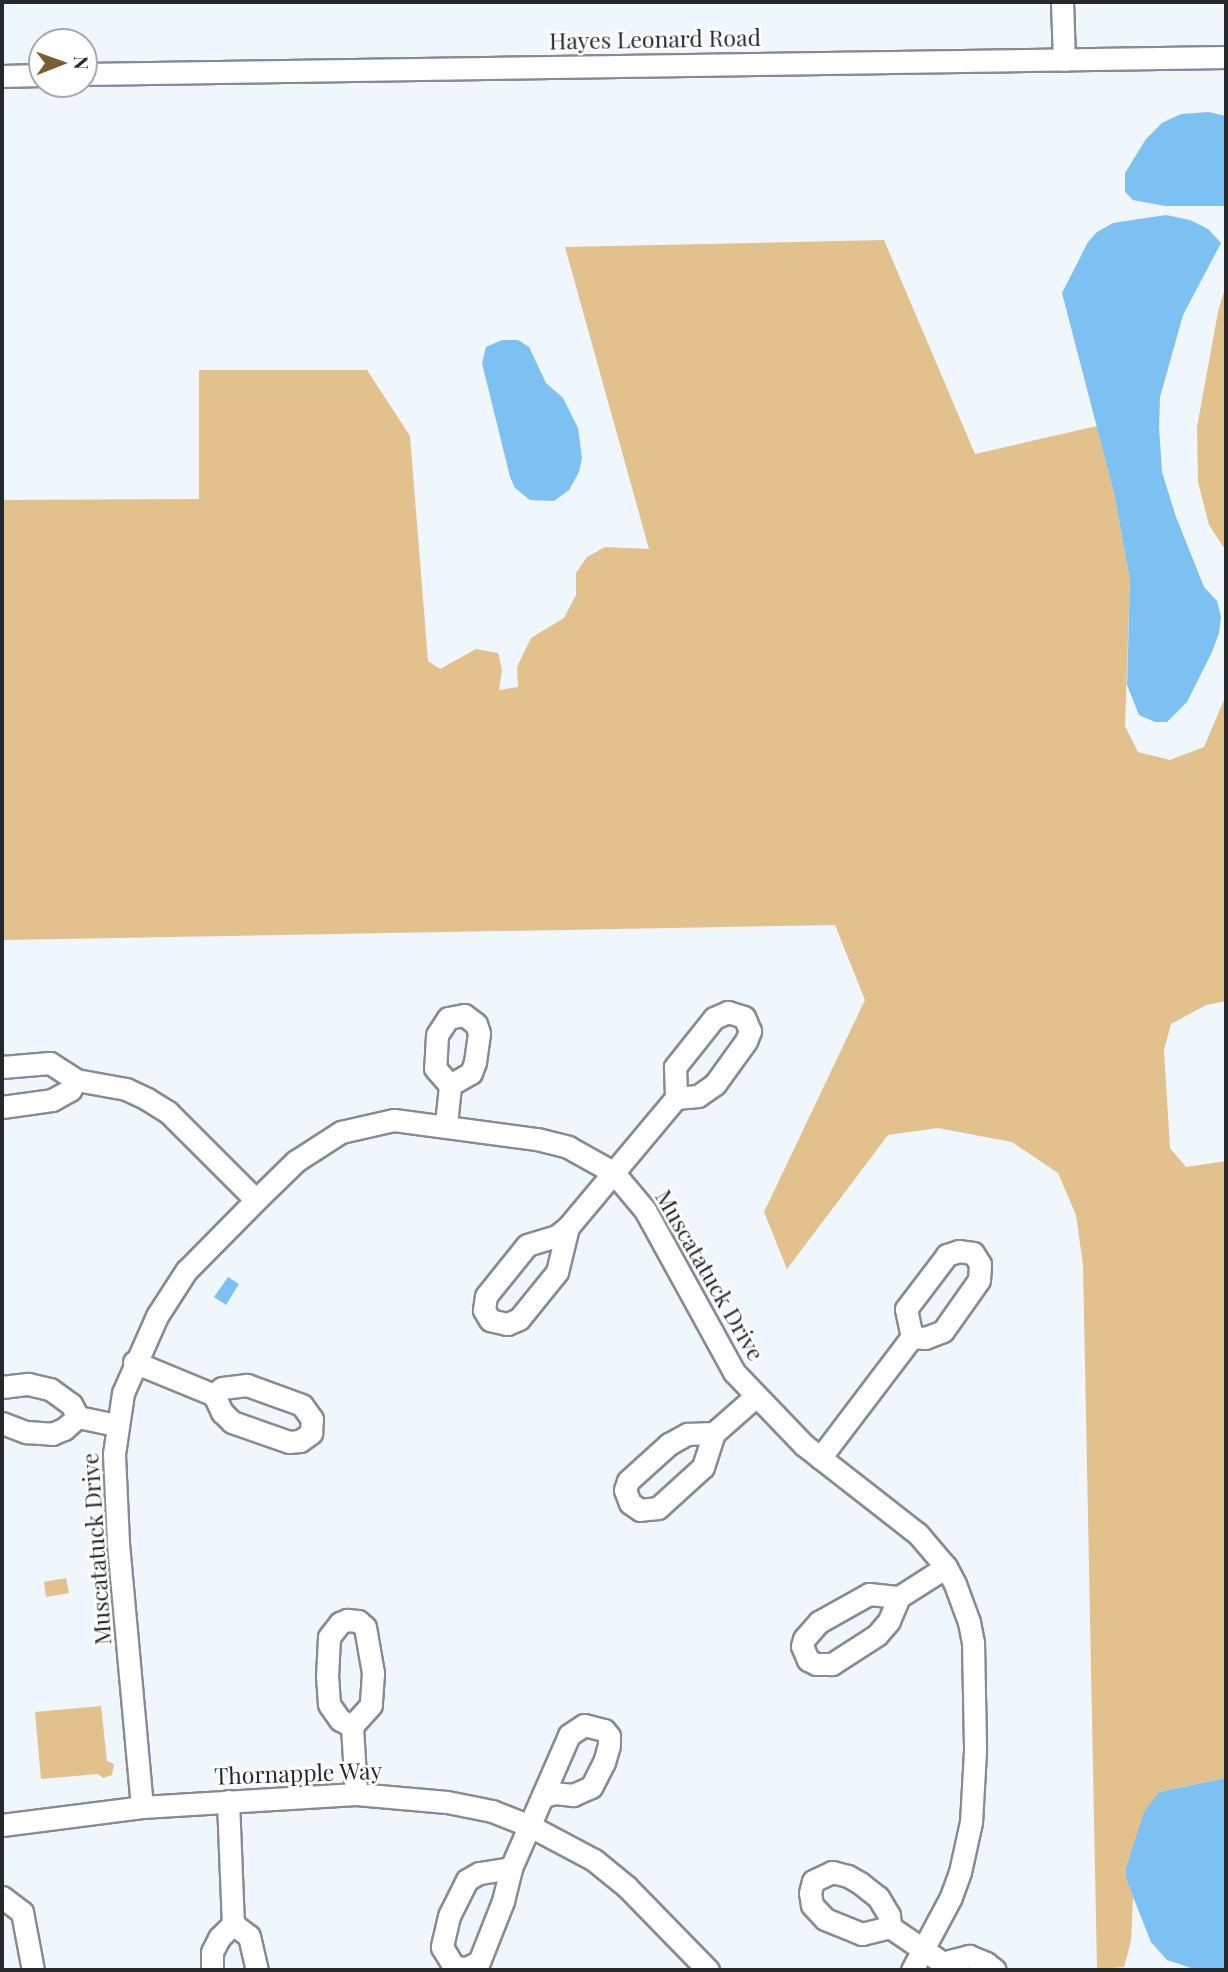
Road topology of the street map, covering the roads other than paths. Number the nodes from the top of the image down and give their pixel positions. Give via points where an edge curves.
1 (1062, 2) edge
2 (1226, 57) edge
3 (1064, 60) junction
4 (98, 74) edge
5 (28, 75) edge
6 (2, 76) edge
7 (2, 1067) edge
8 (76, 1080) junction
9 (450, 1085) dead end
10 (676, 1098) dead end
11 (2, 1108) edge
12 (446, 1124) junction
13 (613, 1172) junction
14 (256, 1200) junction
15 (568, 1227) junction
16 (912, 1337) dead end
17 (134, 1362) junction
18 (2, 1387) edge
19 (214, 1395) dead end
20 (755, 1397) junction
21 (78, 1417) junction
22 (2, 1423) edge
23 (117, 1425) junction
24 (714, 1433) dead end
25 (820, 1458) junction
26 (946, 1567) junction
27 (899, 1597) dead end
28 (352, 1727) dead end
29 (355, 1794) junction
30 (544, 1796) dead end
31 (228, 1801) junction
32 (142, 1807) junction
33 (2, 1825) edge
34 (530, 1826) junction
35 (511, 1868) junction
36 (2, 1897) edge
37 (233, 1924) junction
38 (890, 1927) dead end
39 (925, 1950) junction
40 (946, 1968) edge
41 (33, 1970) edge
42 (212, 1970) edge
43 (257, 1970) edge
44 (708, 1970) edge
45 (912, 1970) edge
46 (995, 1970) edge

1 - 3 street
2 - 3 street, Hayes Leonard Road
3 - 4 street, Hayes Leonard Road
5 - 6 street
7 - 8 street via 50,1063
8 - 11 street via 70,1090 52,1100
8 - 14 street via 126,1089 168,1112
9 - 12 street
10 - 13 street
12 - 13 street, Muscatatuck Drive via 555,1143
12 - 14 street, Muscatatuck Drive via 394,1120 354,1126 318,1144
13 - 15 street
13 - 20 street, Muscatatuck Drive via 645,1210 717,1345
14 - 17 street, Muscatatuck Drive via 186,1272
15 - 15 street via 522,1251 486,1296 484,1310 490,1320 507,1324 519,1320 557,1272
16 - 25 street
17 - 19 street
17 - 23 street, Muscatatuck Drive
18 - 21 street via 28,1384 50,1390 71,1404
20 - 24 street
20 - 25 street, Muscatatuck Drive
21 - 22 street via 52,1434 26,1432
21 - 23 street
23 - 32 street, Muscatatuck Drive via 114,1482
25 - 26 street, Muscatatuck Drive via 904,1521
26 - 27 street
26 - 39 street, Muscatatuck Drive via 963,1602 973,1642 974,1799 960,1871
28 - 29 street
29 - 31 street, Thornapple Way
29 - 34 street, Thornapple Way via 447,1802 492,1811
30 - 34 street
31 - 32 street, Thornapple Way
31 - 37 street
32 - 33 street, Thornapple Way
34 - 35 street
34 - 44 street, Thornapple Way via 603,1867
35 - 35 street via 479,1962 454,1967 442,1947 461,1891 472,1875
36 - 41 street via 25,1918
37 - 42 street via 212,1952
37 - 43 street via 249,1936
38 - 39 street
39 - 40 street
39 - 45 street, Muscatatuck Drive
40 - 46 street via 958,1957 969,1956

